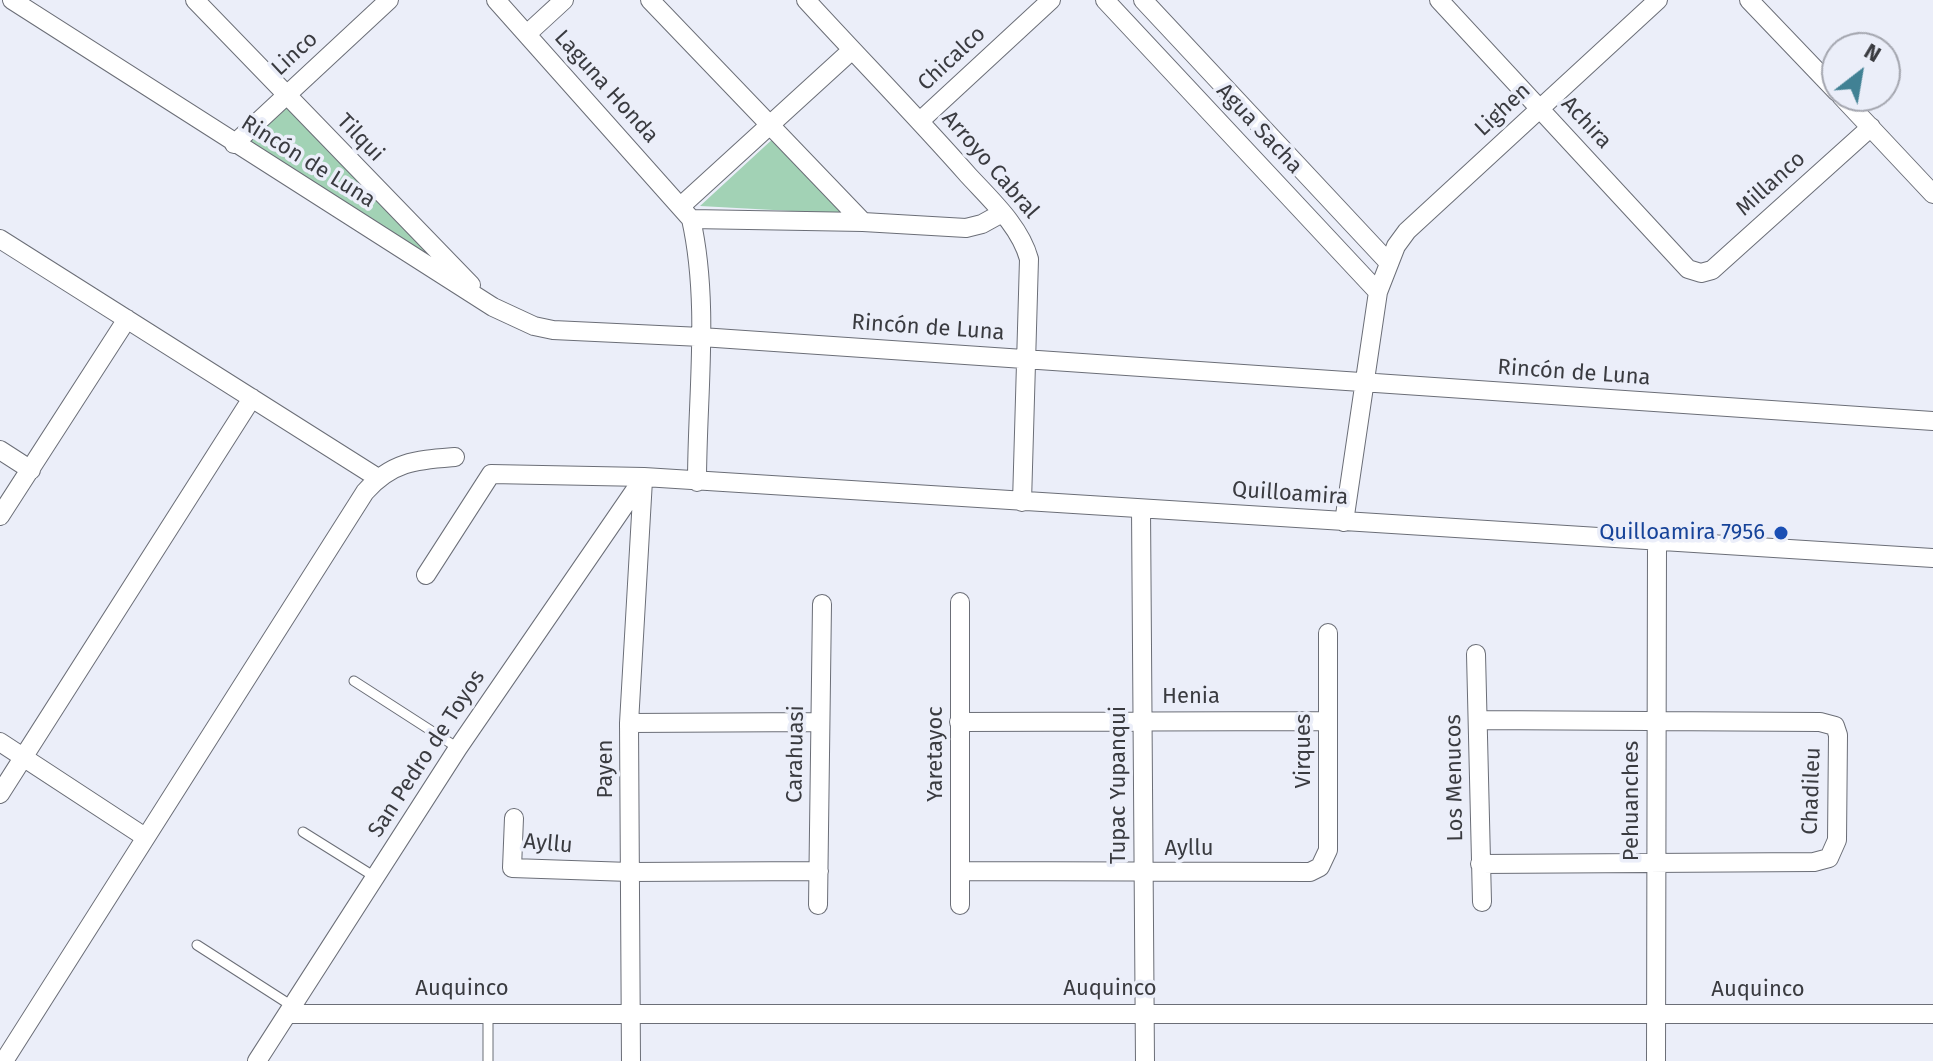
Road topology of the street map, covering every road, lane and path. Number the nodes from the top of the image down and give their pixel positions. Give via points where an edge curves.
1 (12, 0) edge
2 (195, 0) edge
3 (389, 0) edge
4 (496, 0) edge
5 (564, 0) edge
6 (650, 0) edge
7 (806, 0) edge
8 (1051, 0) edge
9 (1105, 0) edge
10 (1143, 0) edge
11 (1439, 0) edge
12 (1658, 0) edge
13 (1749, 0) edge
14 (527, 34) junction
15 (852, 50) junction
16 (1821, 75) edge
17 (286, 96) junction
18 (1540, 109) junction
19 (1856, 112) edge
20 (920, 121) junction
21 (770, 126) junction
22 (1871, 127) junction
23 (234, 144) junction
24 (1933, 194) edge
25 (686, 213) junction
26 (1002, 213) junction
27 (863, 222) junction
28 (0, 239) edge
29 (1389, 263) junction
30 (1701, 273) joint
31 (1378, 292) junction
32 (493, 307) junction
33 (127, 319) junction
34 (701, 337) junction
35 (1026, 359) junction
36 (1365, 383) junction
37 (252, 398) junction
38 (1933, 421) edge
39 (0, 450) edge
40 (455, 457) dead end
41 (31, 470) junction
42 (644, 477) junction
43 (378, 478) junction
44 (697, 482) junction
45 (1022, 502) junction
46 (1141, 509) junction
47 (0, 516) edge
48 (1344, 522) junction
49 (1657, 541) junction
50 (1933, 558) edge
51 (426, 575) dead end
52 (960, 602) dead end
53 (822, 604) dead end
54 (1328, 633) dead end
55 (1476, 654) dead end
56 (354, 681) dead end
57 (1657, 719) junction
58 (1478, 720) junction
59 (1142, 721) junction
60 (1328, 721) junction
61 (820, 722) junction
62 (959, 722) junction
63 (629, 723) junction
64 (0, 742) edge
65 (458, 748) junction
66 (23, 757) junction
67 (0, 794) edge
68 (514, 818) dead end
69 (303, 832) dead end
70 (145, 837) junction
71 (1480, 864) junction
72 (1656, 864) junction
73 (1320, 867) joint
74 (819, 871) junction
75 (960, 871) junction
76 (630, 872) junction
77 (1143, 873) junction
78 (375, 877) junction
79 (1482, 902) dead end
80 (818, 905) dead end
81 (960, 905) dead end
82 (197, 945) dead end
83 (290, 1010) junction
84 (631, 1012) junction
85 (488, 1013) junction
86 (1144, 1013) junction
87 (1656, 1014) junction
88 (1933, 1014) edge
89 (4, 1061) edge
90 (257, 1061) edge
91 (488, 1061) edge
92 (631, 1061) edge
93 (1145, 1061) edge
94 (1656, 1061) edge

1 - 23 street, Rincón de Luna
2 - 17 street, Tilqui
3 - 17 street, Linco
4 - 14 street, Laguna Honda
5 - 14 street
6 - 21 street
7 - 15 street, Arroyo Cabral
8 - 20 street, Chicalco
9 - 31 street, Agua Sacha
10 - 29 street, Agua Sacha
11 - 18 street, Achira
12 - 18 street, Lighen
13 - 16 street
14 - 25 street, Laguna Honda
15 - 20 street, Arroyo Cabral
15 - 21 street
17 - 23 street, Linco
17 - 32 street, Tilqui
18 - 29 street, Lighen via 1407,231
18 - 30 street, Achira via 1688,269
19 - 22 street
20 - 26 street, Arroyo Cabral
21 - 25 street
21 - 27 street
22 - 24 street
22 - 30 street, Millanco via 1712,270
23 - 32 street, Rincón de Luna
25 - 27 street
25 - 34 street via 697,246
26 - 27 street via 966,228
26 - 35 street, Arroyo Cabral via 1020,235 1029,259
28 - 33 street
29 - 31 street
31 - 36 street
32 - 34 street, Rincón de Luna via 553,330
33 - 37 street
33 - 41 street
34 - 35 street, Rincón de Luna
34 - 44 street
35 - 36 street, Rincón de Luna
35 - 45 street, Arroyo Cabral
36 - 38 street, Rincón de Luna
36 - 48 street
37 - 43 street
37 - 66 street
39 - 41 street
40 - 43 street via 394,467
41 - 47 street
42 - 44 street, Quilloamira
42 - 51 street, Quilloamira via 491,474
42 - 63 street, Payen
42 - 65 street, San Pedro de Toyos
43 - 70 street
44 - 45 street, Quilloamira
45 - 46 street, Quilloamira
46 - 48 street, Quilloamira
46 - 59 street, Tupac Yupanqui
48 - 49 street, Quilloamira
49 - 50 street, Quilloamira
49 - 57 street, Pehuanches
52 - 62 street, Yaretayoc
53 - 61 street, Carahuasi
54 - 60 street, Virques
55 - 58 street, Los Menucos
56 - 65 lane
57 - 58 street
57 - 72 street, Pehuanches
57 - 72 street, Chadileu via 1820,722 1835,726 1838,735 1837,840 1829,858
58 - 71 street, Los Menucos
59 - 60 street, Henia
59 - 62 street, Henia
59 - 77 street, Tupac Yupanqui
60 - 73 street, Virques via 1328,850
61 - 63 street
61 - 74 street, Carahuasi
62 - 75 street, Yaretayoc
63 - 76 street, Payen
64 - 66 street
65 - 78 street, San Pedro de Toyos
66 - 67 street
66 - 70 street
68 - 76 street, Ayllu via 512,868
69 - 78 lane
70 - 89 street
71 - 72 street
71 - 79 street, Los Menucos
72 - 87 street, Pehuanches
73 - 77 street, Ayllu via 1310,872
74 - 76 street, Ayllu
74 - 80 street, Carahuasi
75 - 77 street, Ayllu
75 - 81 street, Yaretayoc
76 - 84 street, Payen
77 - 86 street, Tupac Yupanqui
78 - 83 street, San Pedro de Toyos
82 - 83 lane
83 - 85 street, Auquinco
83 - 90 street, San Pedro de Toyos
84 - 85 street, Auquinco
84 - 86 street, Auquinco
84 - 92 street, Payen
85 - 91 lane
86 - 87 street, Auquinco
86 - 93 street, Tupac Yupanqui
87 - 88 street, Auquinco
87 - 94 street, Pehuanches

